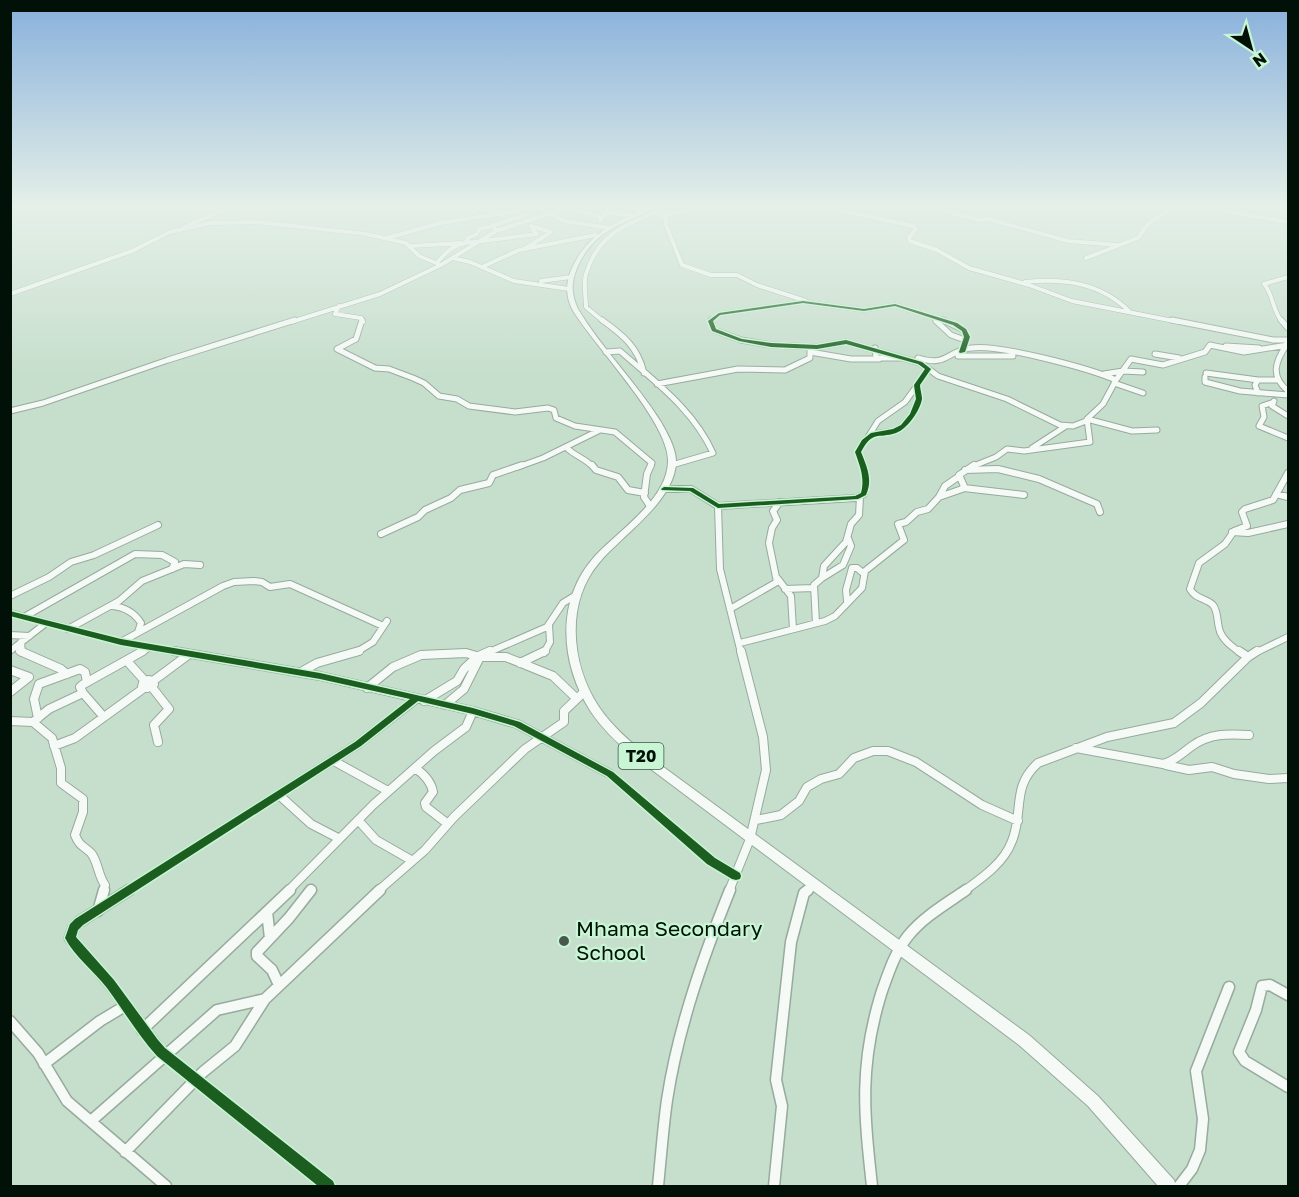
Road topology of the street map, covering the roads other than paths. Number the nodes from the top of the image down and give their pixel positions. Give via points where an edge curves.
1 (96, 264) edge
2 (439, 264) edge
3 (476, 264) edge
4 (488, 264) edge
5 (578, 264) edge
6 (591, 264) edge
7 (682, 264) edge
8 (962, 264) edge
9 (484, 266) junction
10 (1288, 274) edge
11 (571, 277) junction
12 (531, 282) junction
13 (1019, 282) junction
14 (569, 290) junction
15 (10, 294) edge
16 (810, 302) junction
17 (339, 306) junction
18 (321, 312) junction
19 (1130, 312) junction
20 (335, 315) junction
21 (934, 319) junction
22 (1288, 327) edge
23 (967, 338) junction
24 (1287, 343) edge
25 (972, 347) junction
26 (809, 348) junction
27 (875, 348) junction
28 (1272, 349) junction
29 (606, 352) junction
30 (959, 354) junction
31 (1155, 354) dead end
32 (1280, 355) junction
33 (1018, 356) junction
34 (1288, 357) edge
35 (907, 358) junction
36 (1180, 358) junction
37 (880, 359) junction
38 (943, 361) junction
39 (930, 370) junction
40 (1122, 371) junction
41 (644, 372) junction
42 (1143, 372) dead end
43 (1104, 374) junction
44 (1258, 380) junction
45 (1277, 380) junction
46 (1115, 381) junction
47 (657, 384) junction
48 (916, 387) junction
49 (1143, 393) dead end
50 (1258, 393) junction
51 (1288, 393) edge
52 (1280, 395) junction
53 (908, 399) junction
54 (1271, 403) junction
55 (915, 409) junction
56 (10, 411) edge
57 (1287, 414) edge
58 (1087, 420) junction
59 (1066, 426) junction
60 (600, 430) junction
61 (1157, 430) dead end
62 (868, 437) junction
63 (1288, 438) edge
64 (566, 447) junction
65 (1032, 448) junction
66 (672, 465) junction
67 (965, 470) junction
68 (1288, 473) edge
69 (958, 477) junction
70 (964, 488) junction
71 (664, 489) junction
72 (645, 492) junction
73 (1276, 494) junction
74 (1024, 495) dead end
75 (939, 496) junction
76 (860, 497) junction
77 (1288, 497) edge
78 (780, 502) junction
79 (650, 506) junction
80 (718, 506) junction
81 (1100, 512) dead end
82 (1288, 524) edge
83 (158, 525) dead end
84 (1232, 532) junction
85 (381, 534) dead end
86 (848, 538) junction
87 (200, 565) dead end
88 (172, 569) junction
89 (863, 573) junction
90 (822, 578) junction
91 (778, 579) junction
92 (785, 589) junction
93 (814, 592) junction
94 (576, 595) junction
95 (10, 596) edge
96 (847, 601) junction
97 (110, 606) junction
98 (730, 609) junction
99 (10, 613) edge
100 (24, 617) junction
101 (46, 623) junction
102 (816, 623) junction
103 (549, 625) junction
104 (68, 629) junction
105 (793, 629) junction
106 (138, 633) junction
107 (10, 635) edge
108 (29, 636) junction
109 (1288, 637) edge
110 (21, 642) junction
111 (121, 642) junction
112 (740, 643) junction
113 (150, 647) junction
114 (10, 651) edge
115 (188, 655) junction
116 (479, 657) junction
117 (1248, 657) junction
118 (127, 661) junction
119 (520, 663) junction
120 (10, 670) edge
121 (301, 672) junction
122 (67, 674) junction
123 (87, 682) junction
124 (148, 684) junction
125 (367, 688) junction
126 (10, 692) edge
127 (584, 692) junction
128 (83, 693) junction
129 (420, 700) junction
130 (574, 700) junction
131 (445, 705) junction
132 (473, 711) junction
133 (103, 716) junction
134 (36, 720) junction
135 (10, 721) edge
136 (1249, 735) dead end
137 (542, 737) junction
138 (158, 742) dead end
139 (54, 746) junction
140 (1076, 748) junction
141 (332, 760) junction
142 (1163, 764) junction
143 (415, 768) junction
144 (1288, 778) edge
145 (388, 791) junction
146 (279, 795) junction
147 (358, 820) junction
148 (756, 820) junction
149 (1018, 821) junction
150 (448, 824) junction
151 (338, 838) junction
152 (750, 839) junction
153 (411, 860) junction
154 (736, 876) junction
155 (814, 884) junction
156 (311, 890) dead end
157 (99, 911) junction
158 (267, 912) junction
159 (270, 938) junction
160 (900, 948) junction
161 (279, 985) junction
162 (1229, 987) dead end
163 (1288, 995) edge
164 (265, 999) junction
165 (125, 1006) junction
166 (10, 1021) edge
167 (142, 1030) junction
168 (166, 1056) junction
169 (44, 1064) junction
170 (196, 1079) junction
171 (1288, 1087) edge
172 (91, 1121) junction
173 (125, 1152) junction
174 (164, 1186) edge
175 (328, 1186) edge
176 (658, 1186) edge
177 (774, 1186) edge
178 (872, 1186) edge
179 (1168, 1186) edge
180 (1179, 1186) edge

1 - 15 street
2 - 17 street via 380,294
3 - 9 street
4 - 9 street
5 - 11 main road
6 - 41 street via 585,277 586,307 633,343
7 - 16 street via 711,275 737,275
8 - 13 street
9 - 12 street via 505,278
10 - 22 street via 1264,284 1269,290 1269,302
11 - 12 street
11 - 14 main road
12 - 14 street
13 - 19 street via 1076,302
13 - 19 street via 1059,280 1095,287
14 - 29 main road via 578,314
16 - 21 street via 864,310 896,305
16 - 26 street via 726,312 710,321 714,330 741,340
17 - 18 street
17 - 20 street
18 - 20 street
18 - 56 street
19 - 24 street
20 - 60 street via 361,318 356,339 337,349 375,368 416,379 442,397 473,407 507,412 548,408 554,410 556,418 570,425
21 - 23 street via 951,335
21 - 23 street via 960,327
23 - 25 street
23 - 30 street
24 - 28 street
24 - 32 street
25 - 30 street
25 - 33 street
26 - 27 street via 843,342
26 - 37 street via 851,359
26 - 47 street via 811,356 807,360 785,370 738,369
27 - 35 street
27 - 37 street via 874,356
28 - 32 street
28 - 36 street via 1244,352 1210,345 1205,352
29 - 41 street via 620,351
29 - 66 main road via 665,436
30 - 33 street
30 - 38 street
31 - 36 street
32 - 34 street
32 - 45 street via 1275,368
33 - 43 street
35 - 37 street
35 - 38 street
35 - 39 street
36 - 40 street via 1159,365 1131,358
38 - 39 street
39 - 48 street
39 - 59 street
40 - 42 street
40 - 43 street
40 - 46 street
41 - 47 street
43 - 46 street
44 - 45 street
44 - 50 street
44 - 50 street via 1206,375 1204,382
45 - 51 street
46 - 49 street
46 - 58 street via 1103,404
47 - 66 street via 694,421 713,453
48 - 53 street
48 - 55 street via 919,399
50 - 52 street
51 - 52 street
52 - 54 street
53 - 55 street
53 - 62 street via 891,409
54 - 57 street
54 - 63 street via 1262,406 1264,417 1258,426
55 - 62 street via 901,428
58 - 59 street
58 - 61 street via 1128,430
58 - 65 street via 1089,442
59 - 65 street
60 - 64 street
60 - 72 street via 618,434 650,461
62 - 76 street via 858,452 867,478 865,493
64 - 72 street via 596,470 618,477 628,490
64 - 85 street via 493,475 489,483 460,490 418,517
65 - 67 street via 1005,449
66 - 71 main road, T20
67 - 69 street
67 - 81 street via 998,469 1039,479 1097,504
68 - 73 street
69 - 70 street
69 - 75 street
70 - 74 street
70 - 75 street
71 - 79 main road, T20
71 - 80 street via 692,489
72 - 79 street via 644,499
73 - 77 street
73 - 84 street via 1273,500 1246,507 1242,512 1247,525
75 - 89 street via 928,509 898,524 904,540
76 - 78 street
76 - 86 street via 859,515 851,524
78 - 80 street
78 - 91 street via 773,511 777,520 769,538
79 - 94 main road, T20 via 584,576
80 - 98 street via 720,568
82 - 84 street via 1248,533
83 - 95 street via 71,562
84 - 117 street via 1227,543 1199,562 1190,590 1212,604 1219,631 1231,646
86 - 90 street via 824,566
86 - 90 street via 850,550 843,565
87 - 88 street
88 - 97 street via 137,584
88 - 100 street via 175,562 171,558 135,554
89 - 96 street via 862,588
89 - 96 street via 852,568 845,593
90 - 93 street
91 - 92 street
91 - 98 street
92 - 93 street
92 - 105 street via 792,600
93 - 102 street
94 - 103 street via 563,603
94 - 127 main road, T20 via 571,638 575,670
96 - 102 street via 835,616
97 - 104 street
97 - 106 street via 125,609 138,618
98 - 112 street
99 - 100 street
100 - 101 street
101 - 104 street
101 - 108 street
102 - 105 street
103 - 116 street
103 - 119 street via 551,640 547,650 540,657
104 - 111 street
105 - 112 street
106 - 111 street
106 - 121 street via 223,586 254,581 270,586 290,584 385,624 362,650 328,659
107 - 108 street
108 - 110 street
109 - 117 street
110 - 114 street
110 - 122 street via 22,653
111 - 113 street
112 - 148 street via 766,757
113 - 115 street
113 - 118 street
115 - 121 street
115 - 124 street
116 - 119 street via 504,657
116 - 125 street via 465,653 426,654 393,667
116 - 129 street via 457,681
116 - 131 street via 464,689
117 - 140 street via 1201,703 1174,723
118 - 123 street
118 - 124 street
119 - 130 street via 555,677
120 - 126 street via 28,678
121 - 125 street
122 - 123 street via 83,670
122 - 134 street via 38,686 34,699
123 - 128 street via 80,687
124 - 133 street
124 - 138 street via 169,709 154,724
125 - 129 street
127 - 130 street
127 - 152 main road, T20 via 619,738
128 - 133 street
128 - 134 street via 49,709
129 - 131 street
129 - 141 street
130 - 137 street via 564,711 561,725
131 - 132 street
132 - 137 street via 517,724
132 - 143 street via 466,727
133 - 139 street via 75,738
134 - 135 street
134 - 139 street
136 - 142 street via 1209,736
137 - 150 street
137 - 154 street via 610,774 711,861
139 - 157 street via 61,783 84,802 75,835 79,845 92,854 105,885
140 - 142 street
140 - 149 street via 1030,769 1019,792
141 - 145 street
141 - 146 street
142 - 144 street via 1189,770 1209,767 1269,779
143 - 145 street
143 - 150 street via 432,786 426,807
145 - 147 street
146 - 151 street via 311,825
146 - 157 street
147 - 151 street
147 - 153 street via 376,840
148 - 149 street via 777,817 799,801 807,787 839,774 854,758 873,751 888,751 916,762 982,805
148 - 152 street
149 - 160 street via 1015,839 1003,857 915,928
150 - 153 street
151 - 158 street
152 - 154 street
152 - 155 main road, T20
153 - 161 street
154 - 176 street via 712,934 681,1033 668,1099
155 - 160 main road, T20
155 - 177 street via 804,892 791,942 776,1080 782,1106
156 - 159 street
157 - 165 street via 74,927 70,938
158 - 159 street
158 - 167 street
159 - 161 street via 257,954
160 - 178 street via 874,1019 865,1067
160 - 179 main road, T20 via 1059,1069 1121,1130
161 - 164 street
162 - 180 street via 1196,1071 1204,1121 1201,1152
163 - 171 street via 1270,985 1262,986 1239,1052 1245,1061
164 - 168 street via 217,1010
164 - 170 street via 235,1046
165 - 167 street
165 - 169 street
166 - 169 street
167 - 168 street
168 - 170 street
168 - 172 street
169 - 172 street via 58,1090
170 - 173 street
170 - 175 street
172 - 173 street
173 - 174 street

